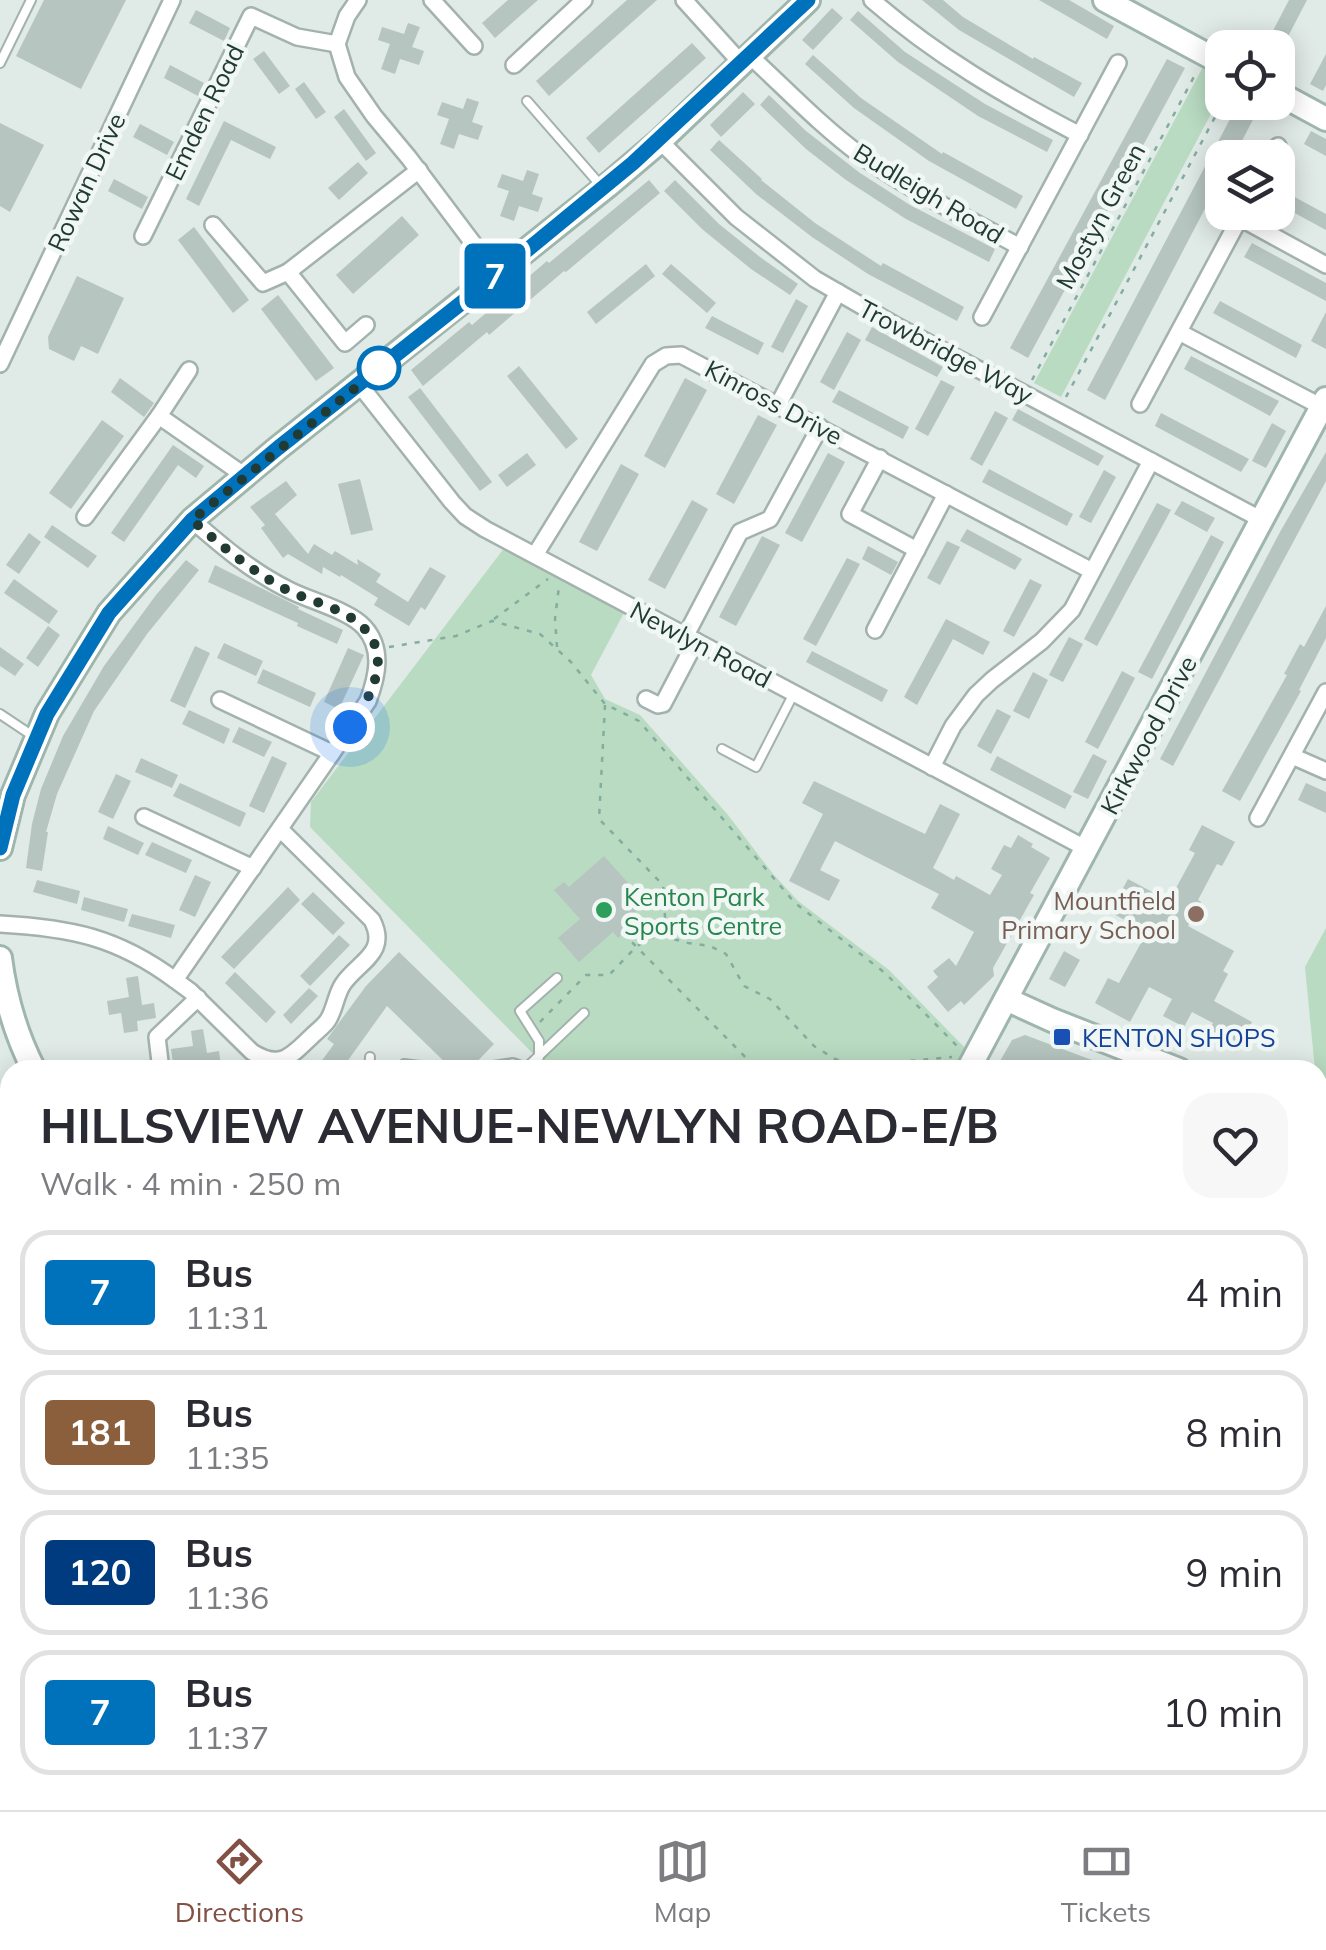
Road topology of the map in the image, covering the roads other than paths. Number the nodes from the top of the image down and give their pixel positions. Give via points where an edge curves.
1 (30, 0) edge
2 (172, 0) edge
3 (358, 0) edge
4 (432, 0) edge
5 (584, 0) edge
6 (684, 0) edge
7 (808, 0) edge
8 (872, 0) edge
9 (1106, 0) edge
10 (338, 44) junction
11 (474, 46) dead end
12 (1205, 54) edge
13 (746, 60) junction
14 (0, 63) edge
15 (1118, 63) dead end
16 (514, 64) dead end
17 (527, 101) dead end
18 (1295, 103) edge
19 (1326, 120) edge
20 (1080, 134) junction
21 (660, 141) junction
22 (418, 170) junction
23 (604, 188) junction
24 (213, 225) dead end
25 (1233, 230) edge
26 (1266, 230) edge
27 (143, 236) dead end
28 (1020, 246) junction
29 (1326, 265) edge
30 (288, 272) junction
31 (498, 274) junction
32 (838, 292) junction
33 (982, 317) dead end
34 (366, 325) dead end
35 (1179, 332) junction
36 (0, 364) edge
37 (188, 370) dead end
38 (359, 384) junction
39 (1324, 402) edge
40 (1140, 404) dead end
41 (778, 405) junction
42 (159, 416) junction
43 (820, 426) junction
44 (880, 458) junction
45 (1151, 461) junction
46 (245, 476) junction
47 (946, 494) junction
48 (84, 517) dead end
49 (192, 520) junction
50 (1262, 520) junction
51 (917, 550) junction
52 (534, 555) junction
53 (1092, 572) junction
54 (875, 630) dead end
55 (691, 638) junction
56 (1326, 692) edge
57 (794, 693) junction
58 (646, 699) dead end
59 (220, 700) dead end
60 (0, 714) edge
61 (37, 738) junction
62 (722, 749) dead end
63 (332, 753) junction
64 (1292, 756) junction
65 (932, 767) junction
66 (1326, 771) edge
67 (144, 817) dead end
68 (1258, 818) dead end
69 (280, 830) junction
70 (0, 848) edge
71 (1087, 850) junction
72 (253, 868) junction
73 (0, 924) edge
74 (1, 973) edge
75 (556, 978) dead end
76 (175, 980) junction
77 (198, 998) junction
78 (1006, 999) junction
79 (584, 1013) dead end
80 (538, 1056) junction
81 (370, 1057) dead end
82 (29, 1060) edge
83 (160, 1060) edge
84 (272, 1060) edge
85 (282, 1060) edge
86 (370, 1060) edge
87 (533, 1060) edge
88 (967, 1060) edge
89 (1154, 1060) edge

1 - 14 lane
2 - 36 street, Rowan Drive
3 - 10 street
4 - 11 street
5 - 16 street
6 - 13 street, Budleigh Road
7 - 13 street
8 - 20 street via 972,75
9 - 12 street
10 - 22 street via 347,77
10 - 27 street, Emden Road via 297,37 251,16
13 - 21 street
13 - 28 street, Budleigh Road via 890,175
15 - 20 street
17 - 23 lane
18 - 19 street
20 - 28 street
21 - 23 street
21 - 32 street, Trowbridge Way via 736,218
22 - 30 street
22 - 31 street
23 - 31 street
24 - 30 street via 262,283
25 - 35 street
26 - 29 street
28 - 33 street
30 - 34 street via 345,342
31 - 38 street
32 - 41 street
32 - 45 street, Trowbridge Way
35 - 39 street
35 - 40 street
37 - 42 street
38 - 46 street
38 - 52 street, Newlyn Road via 465,516
39 - 50 street, Kirkwood Drive
41 - 43 street, Kinross Drive
41 - 52 street, Kinross Drive via 682,356 666,356 653,364
42 - 46 street
42 - 48 street
43 - 44 street, Kinross Drive
43 - 55 street via 770,519 740,532
44 - 47 street, Kinross Drive
44 - 51 street via 850,514
45 - 50 street, Trowbridge Way
45 - 53 street
46 - 49 street
47 - 51 street
47 - 53 street, Kinross Drive
49 - 61 street via 109,613
49 - 63 street via 245,565 364,627 378,674
50 - 71 street, Kirkwood Drive
51 - 54 street
52 - 55 street, Newlyn Road
53 - 65 street via 1060,624 976,695
55 - 57 street, Newlyn Road
55 - 58 street via 663,704
56 - 64 street
57 - 62 lane via 756,767
57 - 65 street, Newlyn Road
59 - 63 street
60 - 61 lane
61 - 70 street
63 - 69 street
64 - 66 street
64 - 68 street
65 - 71 street, Newlyn Road
67 - 72 street
69 - 72 street
69 - 85 street via 377,930 377,943 342,985 329,1020
71 - 78 street, Kirkwood Drive
72 - 76 street
73 - 76 street via 52,927 108,941
74 - 82 street
75 - 80 lane via 520,1010 539,1041
76 - 77 street
77 - 83 street via 157,1037
77 - 84 street via 252,1052
78 - 88 street, Kirkwood Drive
78 - 89 street
79 - 80 lane
80 - 87 lane
81 - 86 lane

